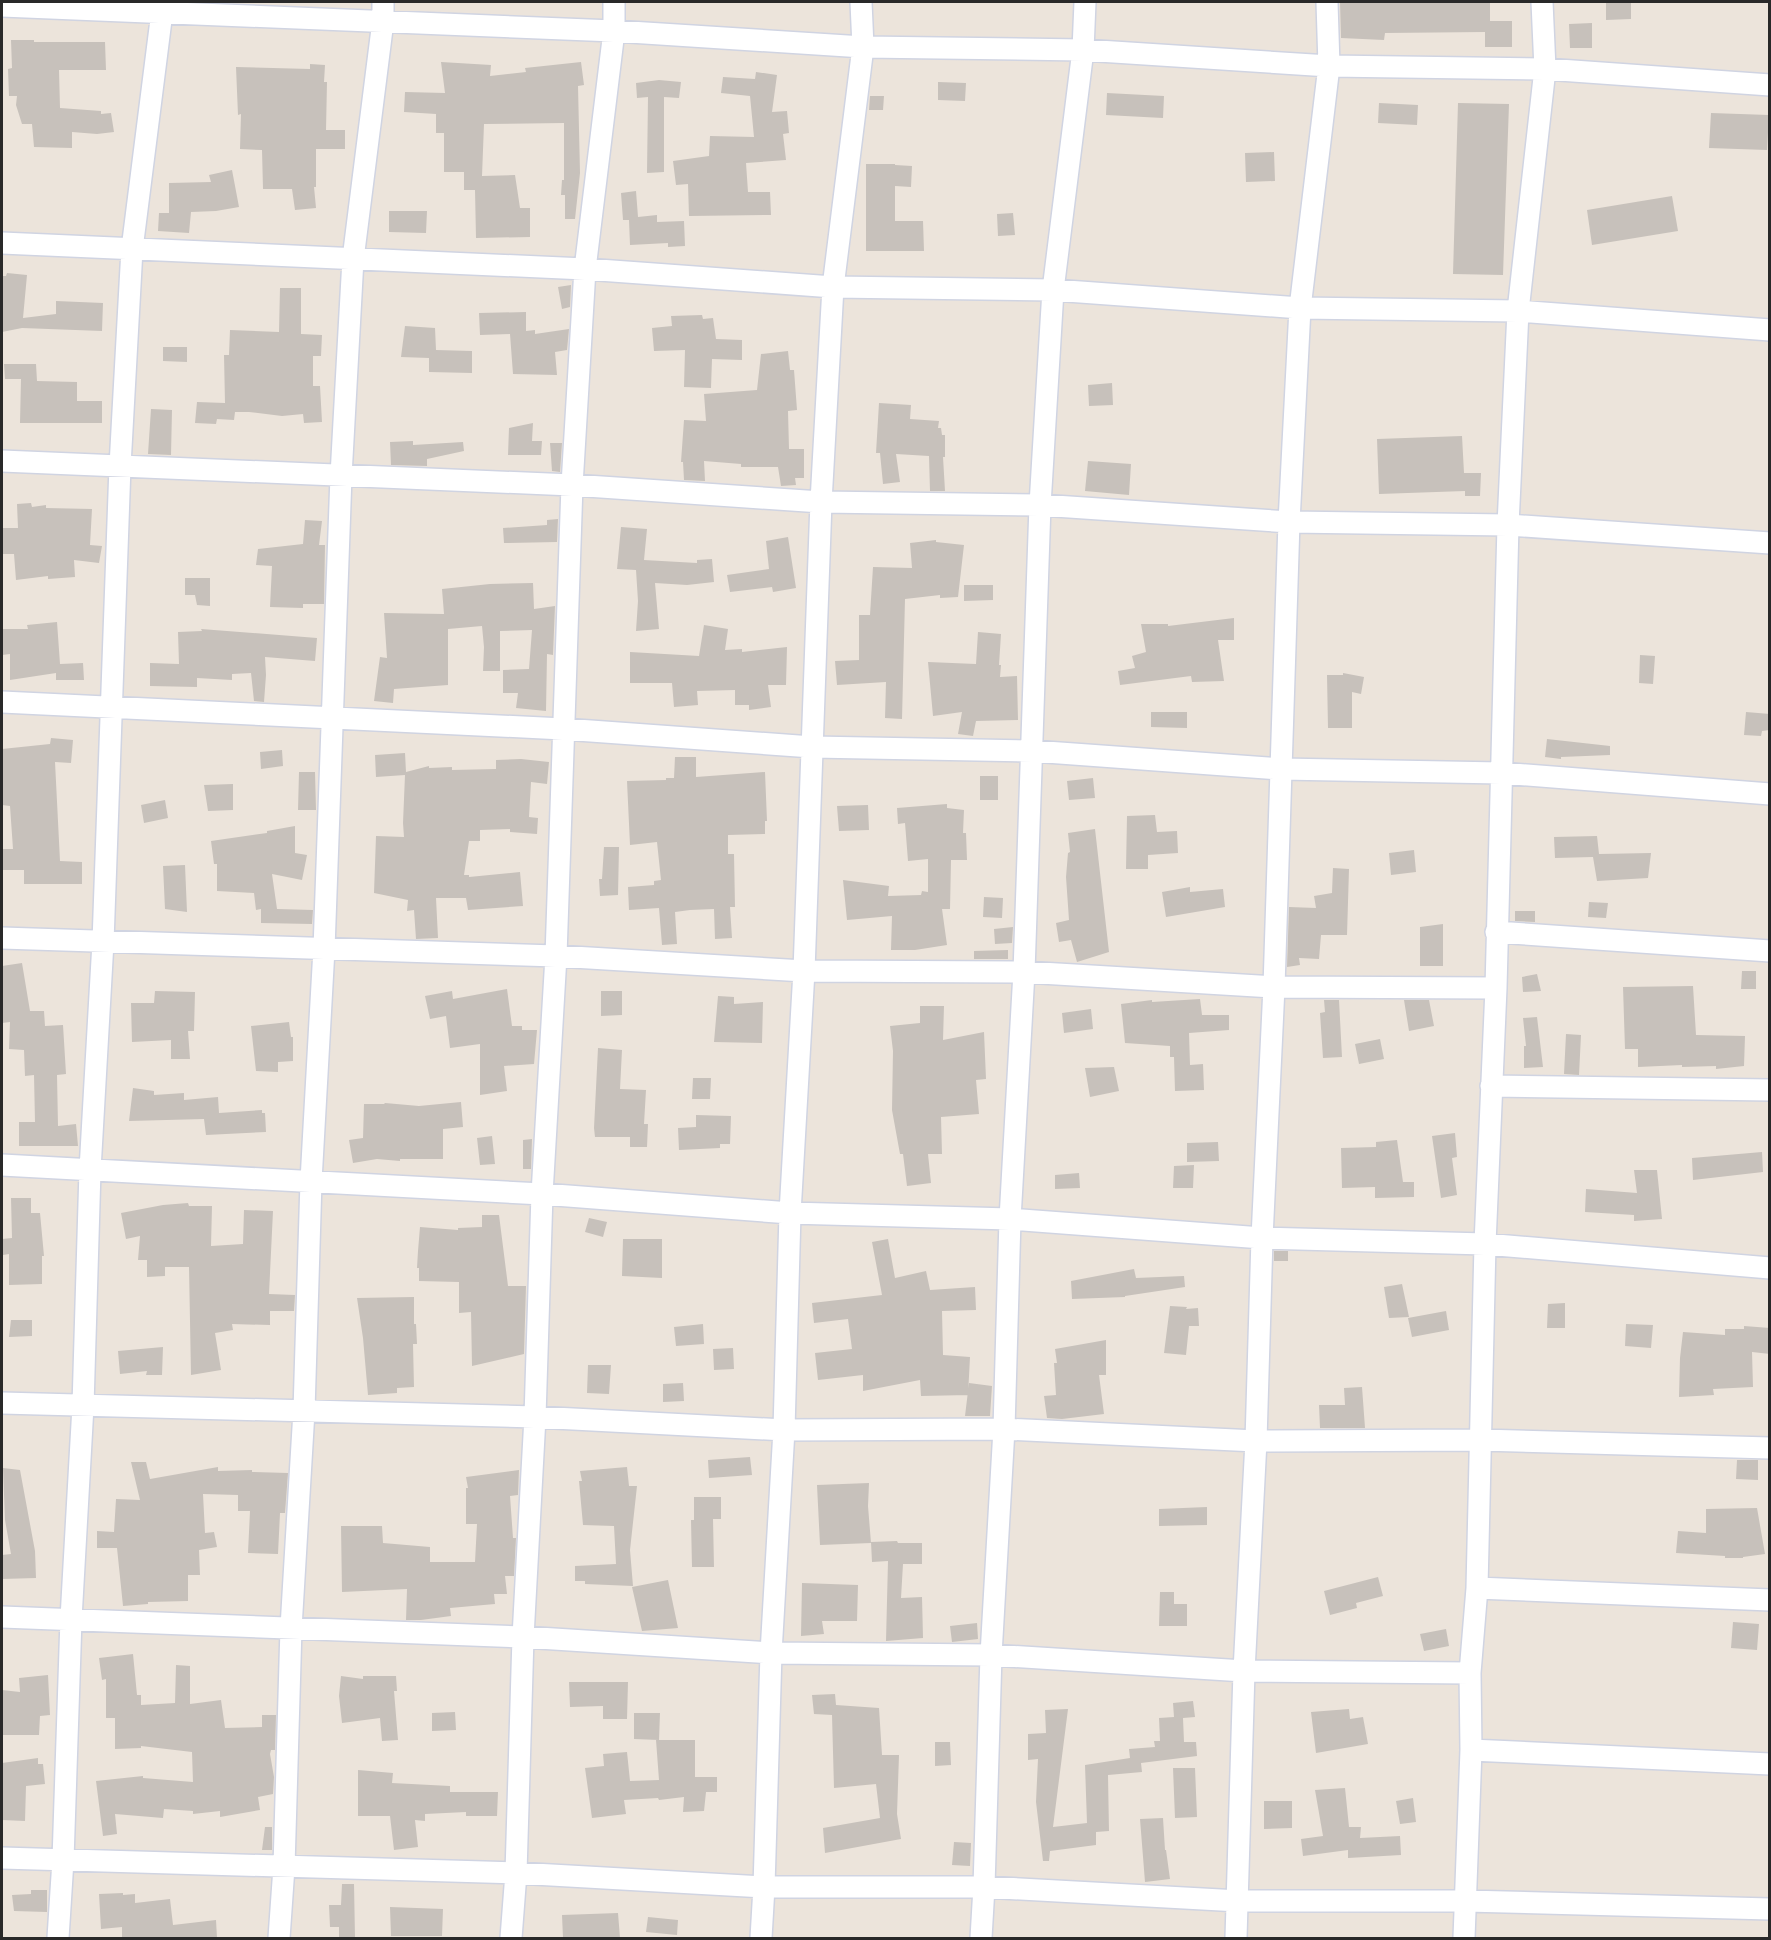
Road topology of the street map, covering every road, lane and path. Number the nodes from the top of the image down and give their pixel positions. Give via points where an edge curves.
1 (614, 2) edge
2 (861, 2) edge
3 (1084, 2) edge
4 (1327, 2) edge
5 (1542, 2) edge
6 (2, 6) edge
7 (162, 7) edge
8 (383, 11) edge
9 (614, 31) junction
10 (863, 47) junction
11 (1083, 50) junction
12 (1329, 66) junction
13 (1545, 69) junction
14 (1770, 85) edge
15 (2, 243) edge
16 (132, 249) junction
17 (353, 259) junction
18 (585, 269) junction
19 (833, 286) junction
20 (1053, 291) junction
21 (1300, 308) junction
22 (1518, 311) junction
23 (1770, 330) edge
24 (2, 461) edge
25 (120, 466) junction
26 (341, 476) junction
27 (572, 485) junction
28 (820, 502) junction
29 (1040, 505) junction
30 (1289, 522) junction
31 (1508, 525) junction
32 (1770, 543) edge
33 (2, 702) edge
34 (111, 708) junction
35 (332, 718) junction
36 (563, 729) junction
37 (812, 747) junction
38 (1032, 751) junction
39 (1281, 769) junction
40 (1501, 773) junction
41 (1770, 794) edge
42 (1496, 932) junction
43 (2, 938) edge
44 (103, 942) junction
45 (324, 949) junction
46 (1770, 951) edge
47 (555, 956) junction
48 (804, 971) junction
49 (1024, 972) junction
50 (1274, 987) junction
51 (1496, 988) junction
52 (1491, 1086) junction
53 (1770, 1090) edge
54 (2, 1165) edge
55 (90, 1170) junction
56 (311, 1181) junction
57 (542, 1194) junction
58 (790, 1213) junction
59 (1010, 1219) junction
60 (1262, 1238) junction
61 (1485, 1244) junction
62 (1770, 1268) edge
63 (2, 1403) edge
64 (83, 1406) junction
65 (304, 1411) junction
66 (536, 1417) junction
67 (1004, 1429) junction
68 (784, 1430) junction
69 (1480, 1440) junction
70 (1256, 1441) junction
71 (1770, 1448) edge
72 (1477, 1588) junction
73 (1770, 1600) edge
74 (2, 1617) edge
75 (70, 1619) junction
76 (291, 1628) junction
77 (523, 1637) junction
78 (771, 1653) junction
79 (991, 1655) junction
80 (1244, 1671) junction
81 (1470, 1673) junction
82 (1471, 1750) junction
83 (1770, 1764) edge
84 (2, 1858) edge
85 (63, 1860) junction
86 (284, 1867) junction
87 (516, 1873) junction
88 (764, 1887) junction
89 (984, 1887) junction
90 (1239, 1901) junction
91 (1466, 1901) junction
92 (1770, 1910) edge
93 (58, 1938) edge
94 (279, 1938) edge
95 (511, 1938) edge
96 (761, 1938) edge
97 (981, 1938) edge
98 (1236, 1938) edge
99 (1464, 1938) edge

1 - 9 street
2 - 10 street
3 - 11 street
4 - 12 street
5 - 13 street
6 - 7 street
7 - 8 street
7 - 16 street
8 - 9 street
8 - 17 street
9 - 10 street
9 - 18 street
10 - 11 street
10 - 19 street
11 - 12 street
11 - 20 street
12 - 13 street
12 - 21 street
13 - 14 street
13 - 22 street
15 - 16 street
16 - 17 street
16 - 25 street
17 - 18 street
17 - 26 street
18 - 19 street
18 - 27 street
19 - 20 street
19 - 28 street
20 - 21 street
20 - 29 street
21 - 22 street
21 - 30 street
22 - 23 street
22 - 31 street
24 - 25 street
25 - 26 street
25 - 34 street
26 - 27 street
26 - 35 street
27 - 28 street
27 - 36 street
28 - 29 street
28 - 37 street
29 - 30 street
29 - 38 street
30 - 31 street
30 - 39 street
31 - 32 street
31 - 40 street
33 - 34 street
34 - 35 street
34 - 44 street
35 - 36 street
35 - 45 street
36 - 37 street
36 - 47 street
37 - 38 street
37 - 48 street
38 - 39 street
38 - 49 street
39 - 40 street
39 - 50 street
40 - 41 street
40 - 42 street
42 - 46 street
42 - 51 street
43 - 44 street
44 - 45 street
44 - 55 street
45 - 47 street
45 - 56 street
47 - 48 street
47 - 57 street
48 - 49 street
48 - 58 street
49 - 50 street
49 - 59 street
50 - 51 street
50 - 60 street
51 - 52 street
52 - 53 street
52 - 61 street
54 - 55 street
55 - 56 street
55 - 64 street
56 - 57 street
56 - 65 street
57 - 58 street
57 - 66 street
58 - 59 street
58 - 68 street
59 - 60 street
59 - 67 street
60 - 61 street
60 - 70 street
61 - 62 street
61 - 69 street
63 - 64 street
64 - 65 street
64 - 75 street
65 - 66 street
65 - 76 street
66 - 68 street
66 - 77 street
67 - 68 street
67 - 70 street
67 - 79 street
68 - 78 street
69 - 70 street
69 - 71 street
69 - 72 street
70 - 80 street
72 - 73 street
72 - 81 street
74 - 75 street
75 - 76 street
75 - 85 street
76 - 77 street
76 - 86 street
77 - 78 street
77 - 87 street
78 - 79 street
78 - 88 street
79 - 80 street
79 - 89 street
80 - 81 street
80 - 90 street
81 - 82 street
82 - 83 street
82 - 91 street
84 - 85 street
85 - 86 street
85 - 93 street
86 - 87 street
86 - 94 street
87 - 88 street
87 - 95 street
88 - 89 street
88 - 96 street
89 - 90 street
89 - 97 street
90 - 91 street
90 - 98 street
91 - 92 street
91 - 99 street

